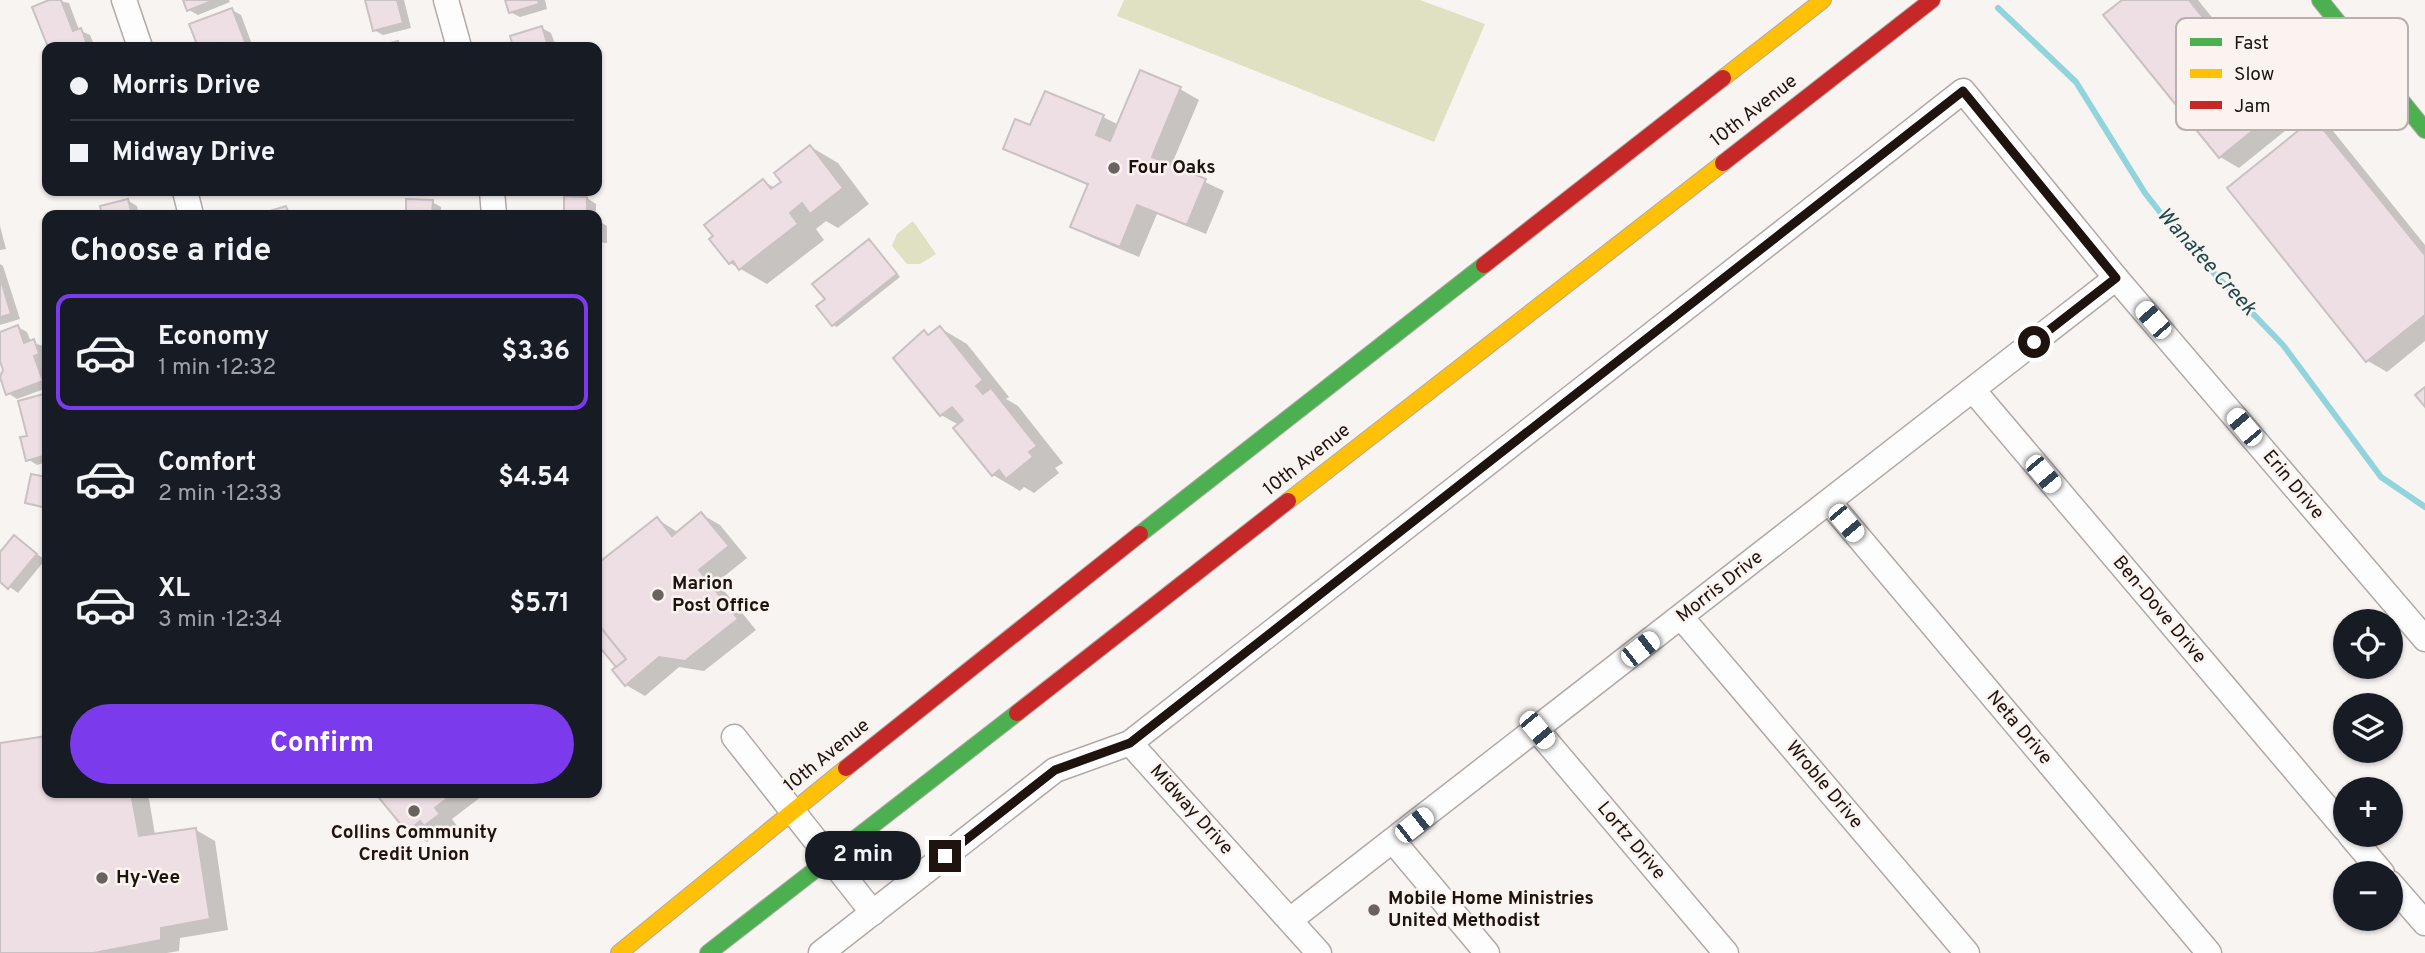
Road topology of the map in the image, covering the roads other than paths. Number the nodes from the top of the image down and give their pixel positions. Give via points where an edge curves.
1 (124, 0) edge
2 (446, 0) edge
3 (1824, 0) edge
4 (1932, 0) edge
5 (2320, 0) edge
6 (2335, 18) edge
7 (138, 42) edge
8 (459, 42) edge
9 (2408, 109) edge
10 (2425, 130) edge
11 (2116, 278) junction
12 (1973, 390) junction
13 (1829, 502) junction
14 (1681, 617) junction
15 (2425, 639) edge
16 (1537, 730) junction
17 (734, 737) dead end
18 (1130, 743) junction
19 (792, 811) junction
20 (2333, 815) edge
21 (1393, 841) junction
22 (2360, 847) edge
23 (829, 858) junction
24 (2372, 861) edge
25 (2403, 898) edge
26 (873, 913) junction
27 (1290, 920) junction
28 (2425, 923) edge
29 (620, 953) edge
30 (708, 953) edge
31 (821, 953) edge
32 (1319, 953) edge
33 (1487, 953) edge
34 (1726, 953) edge
35 (1967, 953) edge
36 (2209, 953) edge

1 - 7 street
2 - 8 street
3 - 19 main road, 10th Avenue
4 - 23 main road, 10th Avenue
5 - 6 main road
9 - 10 main road
11 - 12 street, Morris Drive
11 - 15 street, Erin Drive
11 - 18 street, Erin Drive via 1963,91
12 - 13 street, Morris Drive
12 - 20 street, Ben-Dove Drive
13 - 14 street, Morris Drive
13 - 36 street, Neta Drive
14 - 16 street, Morris Drive
14 - 35 street, Wroble Drive
16 - 21 street, Morris Drive
16 - 34 street, Lortz Drive
17 - 19 street
18 - 26 street via 1055,770
18 - 27 street, Midway Drive
19 - 23 street
19 - 29 main road, 10th Avenue
21 - 27 street, Morris Drive
21 - 33 street
22 - 24 street
23 - 26 street
23 - 30 main road, 10th Avenue
25 - 28 street
26 - 31 street
27 - 32 street, Midway Drive

